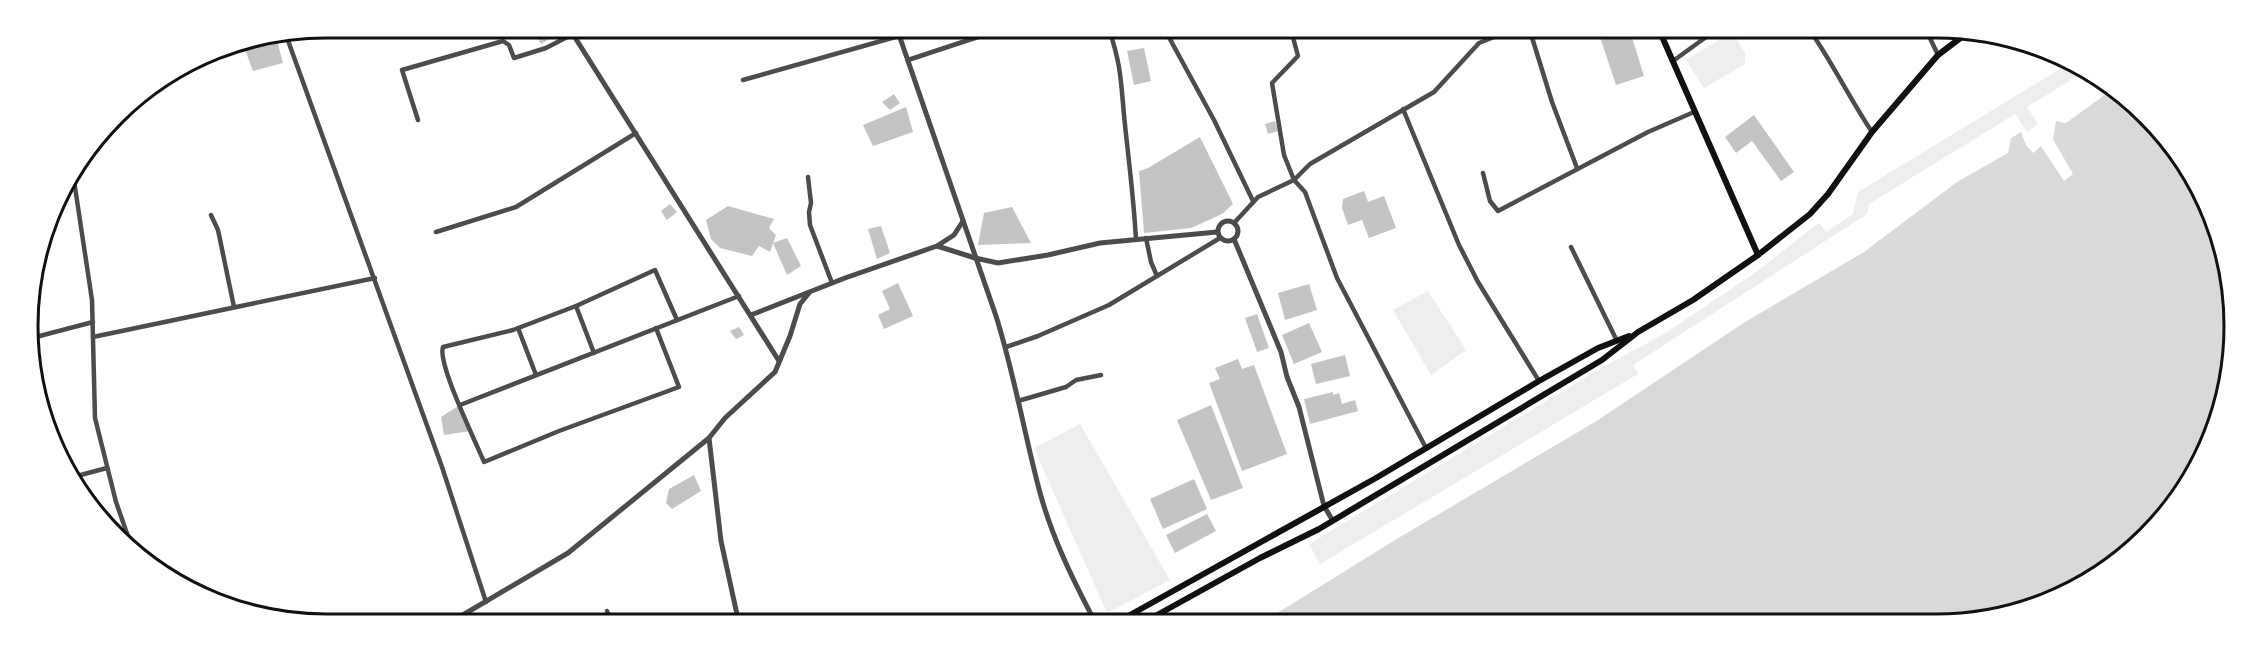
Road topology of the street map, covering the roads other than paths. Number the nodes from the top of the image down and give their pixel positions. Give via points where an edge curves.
1 (565, 38) edge
2 (576, 38) edge
3 (892, 38) edge
4 (900, 38) edge
5 (975, 38) edge
6 (1112, 38) edge
7 (1169, 38) edge
8 (1293, 38) edge
9 (1492, 38) edge
10 (1532, 38) edge
11 (1663, 38) edge
12 (1705, 38) edge
13 (1815, 38) edge
14 (1930, 38) edge
15 (1960, 39) edge
16 (288, 40) edge
17 (1938, 55) junction
18 (908, 60) junction
19 (1673, 62) junction
20 (743, 80) dead end
21 (1403, 109) junction
22 (1694, 112) junction
23 (418, 120) dead end
24 (1872, 132) junction
25 (636, 133) junction
26 (1577, 168) junction
27 (1483, 173) dead end
28 (807, 177) dead end
29 (1294, 180) junction
30 (74, 184) edge
31 (1253, 201) junction
32 (211, 215) dead end
33 (963, 220) junction
34 (1234, 223) junction
35 (436, 232) dead end
36 (1219, 235) junction
37 (1146, 238) junction
38 (1234, 239) junction
39 (1136, 240) junction
40 (937, 246) junction
41 (1571, 247) dead end
42 (1758, 255) junction
43 (975, 258) junction
44 (1157, 276) junction
45 (375, 278) junction
46 (832, 283) junction
47 (809, 292) junction
48 (739, 296) junction
49 (576, 306) junction
50 (234, 307) junction
51 (751, 315) junction
52 (677, 320) junction
53 (93, 322) junction
54 (518, 328) junction
55 (656, 328) junction
56 (1638, 332) junction
57 (38, 336) edge
58 (93, 337) junction
59 (1617, 341) junction
60 (1006, 347) junction
61 (594, 352) junction
62 (779, 360) junction
63 (536, 375) junction
64 (1101, 375) dead end
65 (1539, 381) junction
66 (1018, 401) junction
67 (460, 405) junction
68 (708, 438) junction
69 (1426, 448) junction
70 (107, 468) junction
71 (79, 475) edge
72 (1324, 506) junction
73 (1333, 521) junction
74 (127, 534) edge
75 (486, 602) junction
76 (607, 611) dead end
77 (469, 612) joint
78 (465, 614) edge
79 (608, 614) edge
80 (737, 614) edge
81 (1091, 614) edge
82 (1132, 614) edge
83 (1159, 614) edge

1 - 23 street via 514,58 503,40 402,70
2 - 25 street
3 - 20 street
4 - 18 street
5 - 18 street
6 - 39 street via 1123,85
7 - 31 street
8 - 29 street via 1298,56 1272,83 1284,155
9 - 21 street via 1479,43 1434,92
10 - 26 street
11 - 19 main road
12 - 19 street
13 - 24 street
14 - 17 street
15 - 17 main road
16 - 45 street
17 - 24 main road
18 - 33 street
19 - 22 main road
21 - 29 street via 1310,164
21 - 65 street via 1459,245
22 - 26 street
22 - 42 main road
24 - 42 main road via 1810,214
25 - 35 street via 516,207
25 - 48 street
26 - 27 street via 1498,211 1490,201
28 - 46 street via 810,225
29 - 31 street
29 - 69 street via 1305,192 1337,278
30 - 53 street
31 - 34 street
32 - 50 street via 218,230
33 - 40 street via 954,235
33 - 43 street
34 - 36 street via 1222,222
34 - 38 street via 1238,230
36 - 37 street
36 - 38 street via 1229,241
36 - 44 street
37 - 39 street
37 - 44 street
38 - 72 street via 1281,352
39 - 43 street via 998,262
40 - 43 street
40 - 46 street
41 - 59 street
42 - 56 main road
43 - 60 street
44 - 60 street via 1109,305
45 - 50 street
45 - 75 street
46 - 47 street
47 - 51 street
47 - 62 street via 800,304
48 - 51 street
48 - 52 street
49 - 52 street via 655,270
49 - 54 street
49 - 61 street
50 - 58 street
51 - 62 street
52 - 55 street
53 - 57 street
53 - 58 street
54 - 63 street
54 - 67 street via 443,347 447,375
55 - 61 street
55 - 67 street via 679,387 484,462
56 - 59 main road
56 - 73 main road via 1602,360
58 - 70 street via 95,418
59 - 65 main road
60 - 66 street
61 - 63 street
62 - 68 street via 775,372
63 - 67 street
64 - 66 street
65 - 69 main road
66 - 81 street via 1040,491 1064,562
68 - 75 street via 568,553
68 - 80 street
69 - 72 main road
70 - 71 street
70 - 74 street
72 - 73 street
72 - 82 main road
73 - 83 main road
75 - 77 street
76 - 79 street
77 - 78 street

